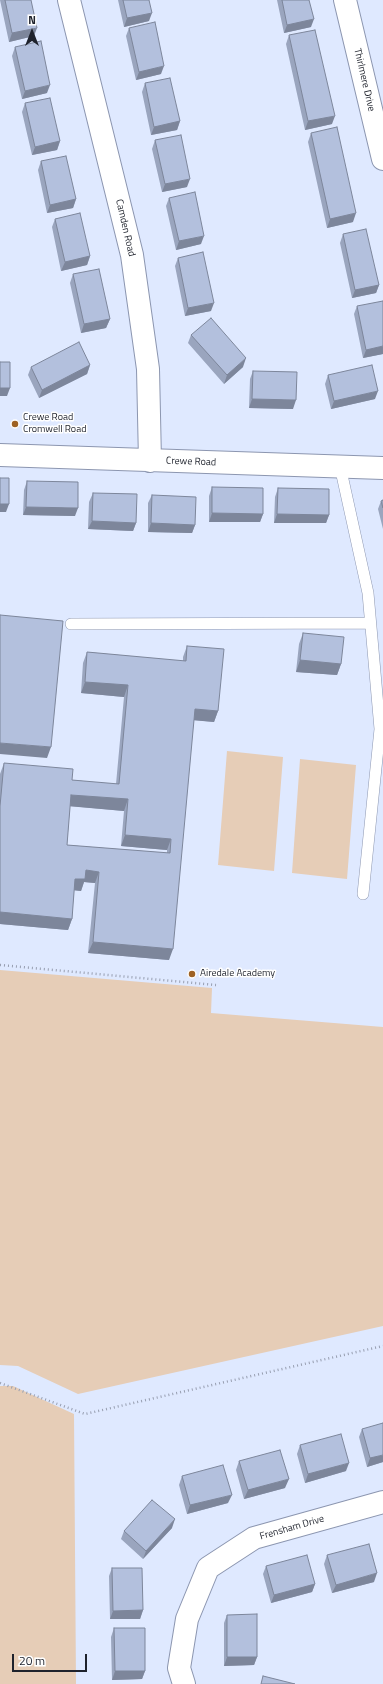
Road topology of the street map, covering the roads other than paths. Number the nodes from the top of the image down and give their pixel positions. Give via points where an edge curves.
1 (69, 0) edge
2 (345, 0) edge
3 (383, 159) edge
4 (0, 455) edge
5 (150, 461) junction
6 (340, 466) junction
7 (383, 468) edge
8 (370, 623) junction
9 (71, 624) dead end
10 (363, 894) dead end
11 (383, 1502) edge
12 (184, 1684) edge

1 - 5 street, Camden Road via 132,255 148,369
2 - 3 street, Thirlmere Drive
4 - 5 street, Crewe Road
5 - 6 street, Crewe Road
6 - 7 street, Crewe Road
6 - 8 lane via 368,593
8 - 9 lane
8 - 10 lane via 380,729
11 - 12 street, Frensham Drive via 254,1538 208,1568 187,1619 180,1668

